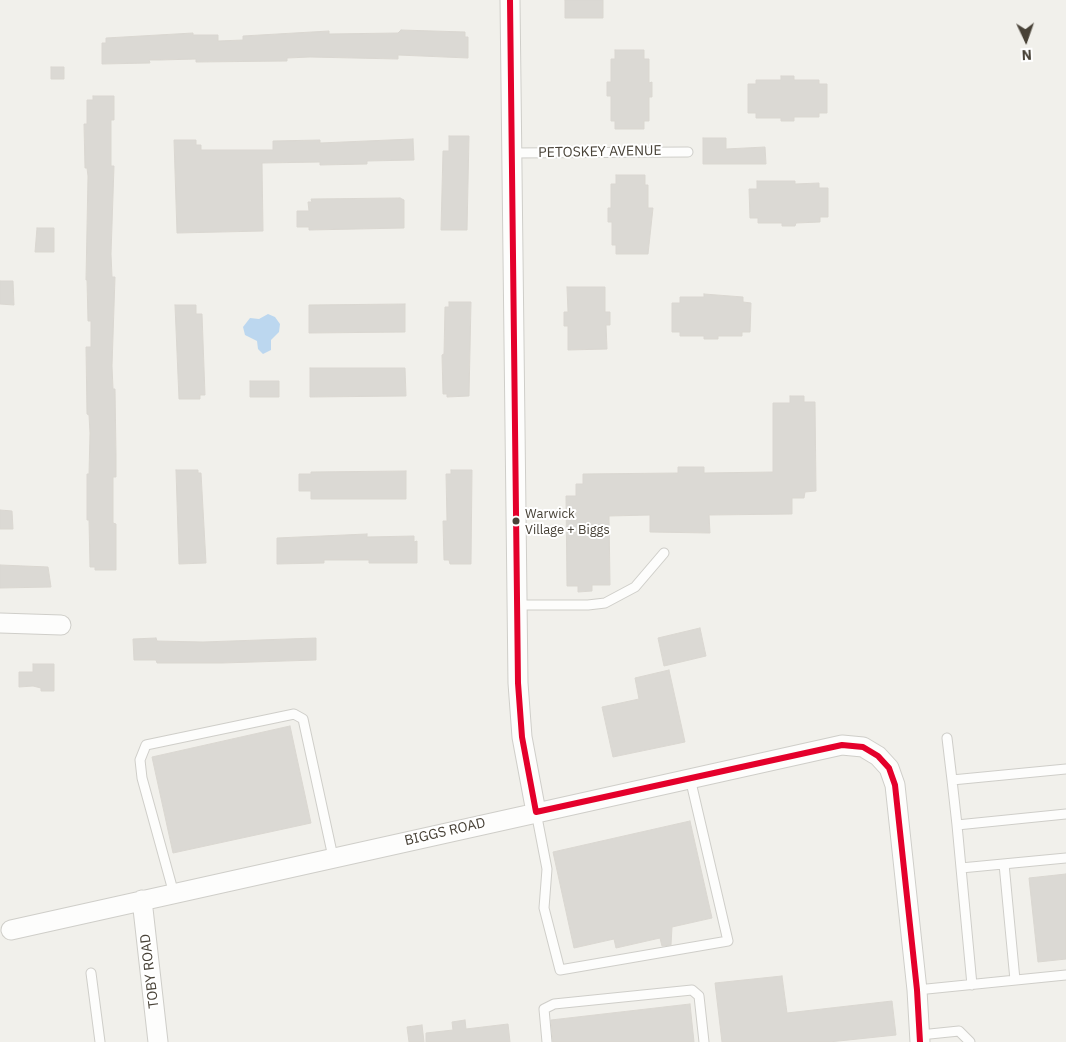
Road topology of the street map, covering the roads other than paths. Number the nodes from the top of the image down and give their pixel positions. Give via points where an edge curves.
1 (510, 0) edge
2 (688, 152) dead end
3 (512, 153) junction
4 (664, 553) dead end
5 (517, 605) junction
6 (0, 623) edge
7 (61, 625) dead end
8 (947, 738) dead end
9 (1066, 769) edge
10 (690, 778) junction
11 (952, 780) junction
12 (536, 812) junction
13 (1066, 814) edge
14 (957, 824) junction
15 (333, 858) junction
16 (1066, 858) edge
17 (1004, 864) junction
18 (961, 868) junction
19 (174, 894) junction
20 (142, 900) junction
21 (11, 930) dead end
22 (91, 973) dead end
23 (1066, 975) edge
24 (1015, 980) junction
25 (972, 985) junction
26 (917, 990) junction
27 (920, 1039) edge
28 (100, 1042) edge
29 (158, 1042) edge
30 (547, 1042) edge
31 (704, 1042) edge
32 (970, 1042) edge

1 - 3 street
2 - 3 lane, PETOSKEY AVENUE
3 - 5 street
4 - 5 lane via 635,587 605,603 588,606
5 - 12 street via 522,737
6 - 7 street
8 - 11 lane
9 - 11 lane
10 - 12 street, BIGGS ROAD
10 - 12 lane via 728,941 560,970 544,908 547,869
10 - 26 street, BIGGS ROAD via 842,745 863,747 878,756 889,768 895,785
11 - 14 lane
12 - 15 street, BIGGS ROAD
13 - 14 lane
14 - 18 lane
15 - 19 street, BIGGS ROAD
15 - 19 lane via 303,719 294,714 146,745 140,760 142,778
16 - 17 lane
17 - 18 lane
17 - 24 lane
18 - 25 lane
19 - 20 street, BIGGS ROAD
20 - 21 street, BIGGS ROAD
20 - 29 street, TOBY ROAD
22 - 28 lane
23 - 24 lane
24 - 25 lane
25 - 26 lane
26 - 27 street
27 - 32 lane via 959,1032
30 - 31 lane via 544,1009 554,1004 692,990 699,996

